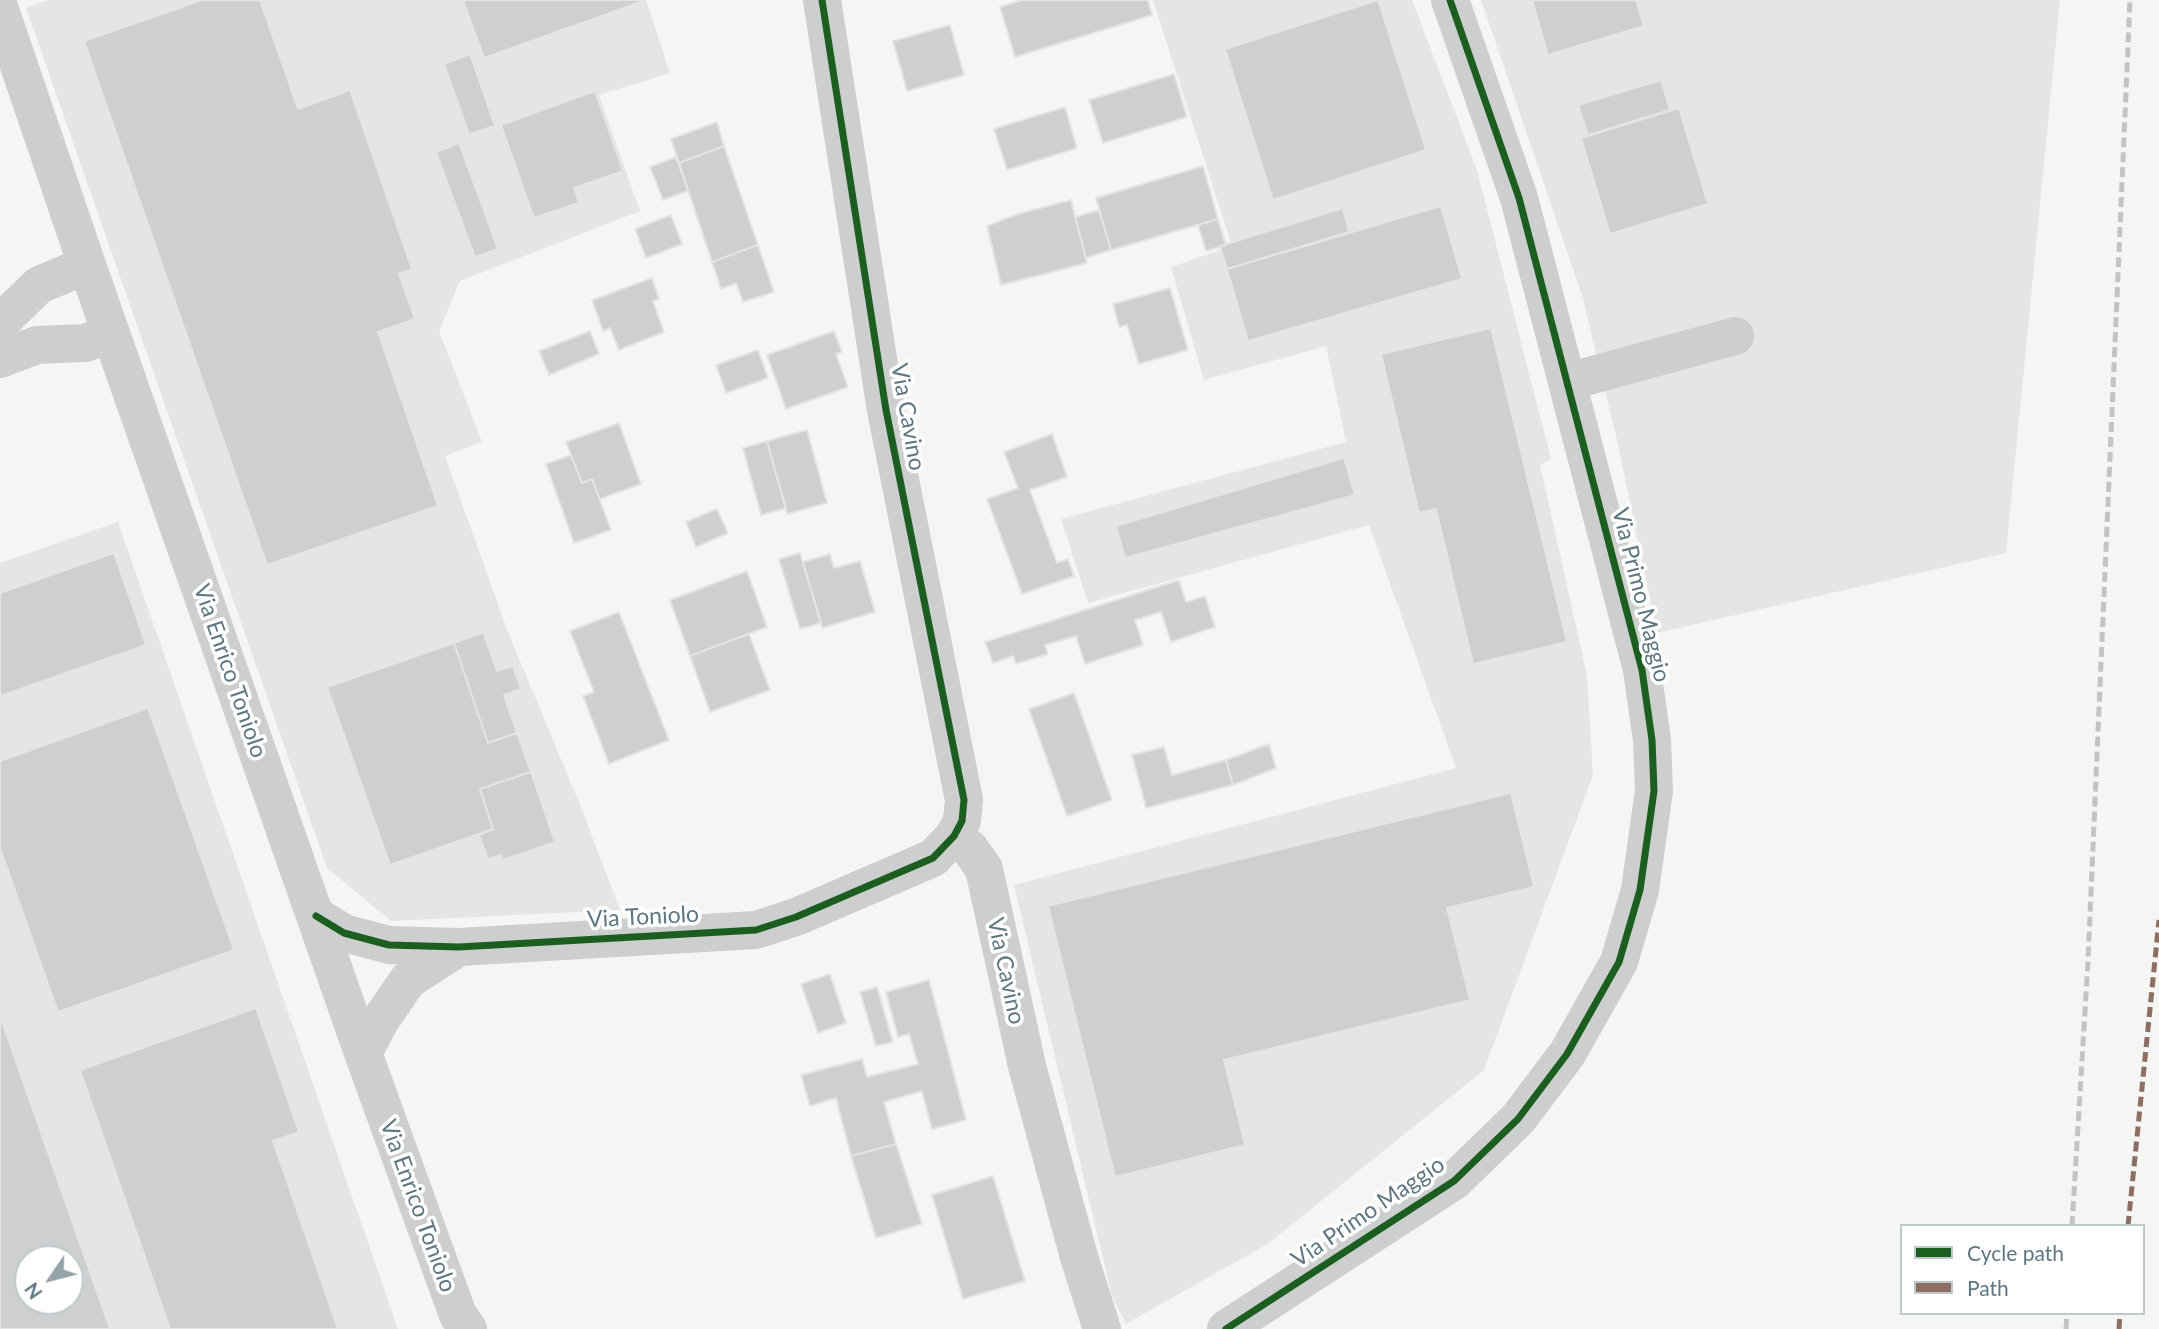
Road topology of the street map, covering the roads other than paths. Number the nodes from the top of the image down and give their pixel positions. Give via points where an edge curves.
1 (822, 0) edge
2 (1450, 0) edge
3 (0, 10) edge
4 (87, 265) junction
5 (0, 323) edge
6 (111, 334) junction
7 (1735, 336) dead end
8 (0, 359) edge
9 (1567, 382) junction
10 (954, 836) junction
11 (316, 916) junction
12 (458, 947) junction
13 (363, 1054) junction
14 (468, 1329) edge
15 (1102, 1329) edge
16 (1226, 1329) edge

1 - 10 street, Via Cavino via 886,411 964,800 962,821
2 - 9 street, Via Primo Maggio via 1519,198
3 - 4 street, Via Enrico Toniolo
4 - 5 street via 39,285
4 - 6 street, Via Enrico Toniolo
6 - 8 street via 85,342 37,345
6 - 11 street, Via Enrico Toniolo
7 - 9 street
9 - 16 street, Via Primo Maggio via 1642,670 1652,740 1654,791 1640,890 1619,962 1567,1054 1535,1097 1454,1181
10 - 12 street, Via Toniolo via 933,858 796,918 756,930
10 - 15 street, Via Cavino via 984,869 1027,1066
11 - 12 street, Via Toniolo via 344,933 389,945
11 - 13 street, Via Enrico Toniolo
12 - 13 street via 408,980
13 - 14 street, Via Enrico Toniolo via 458,1315

